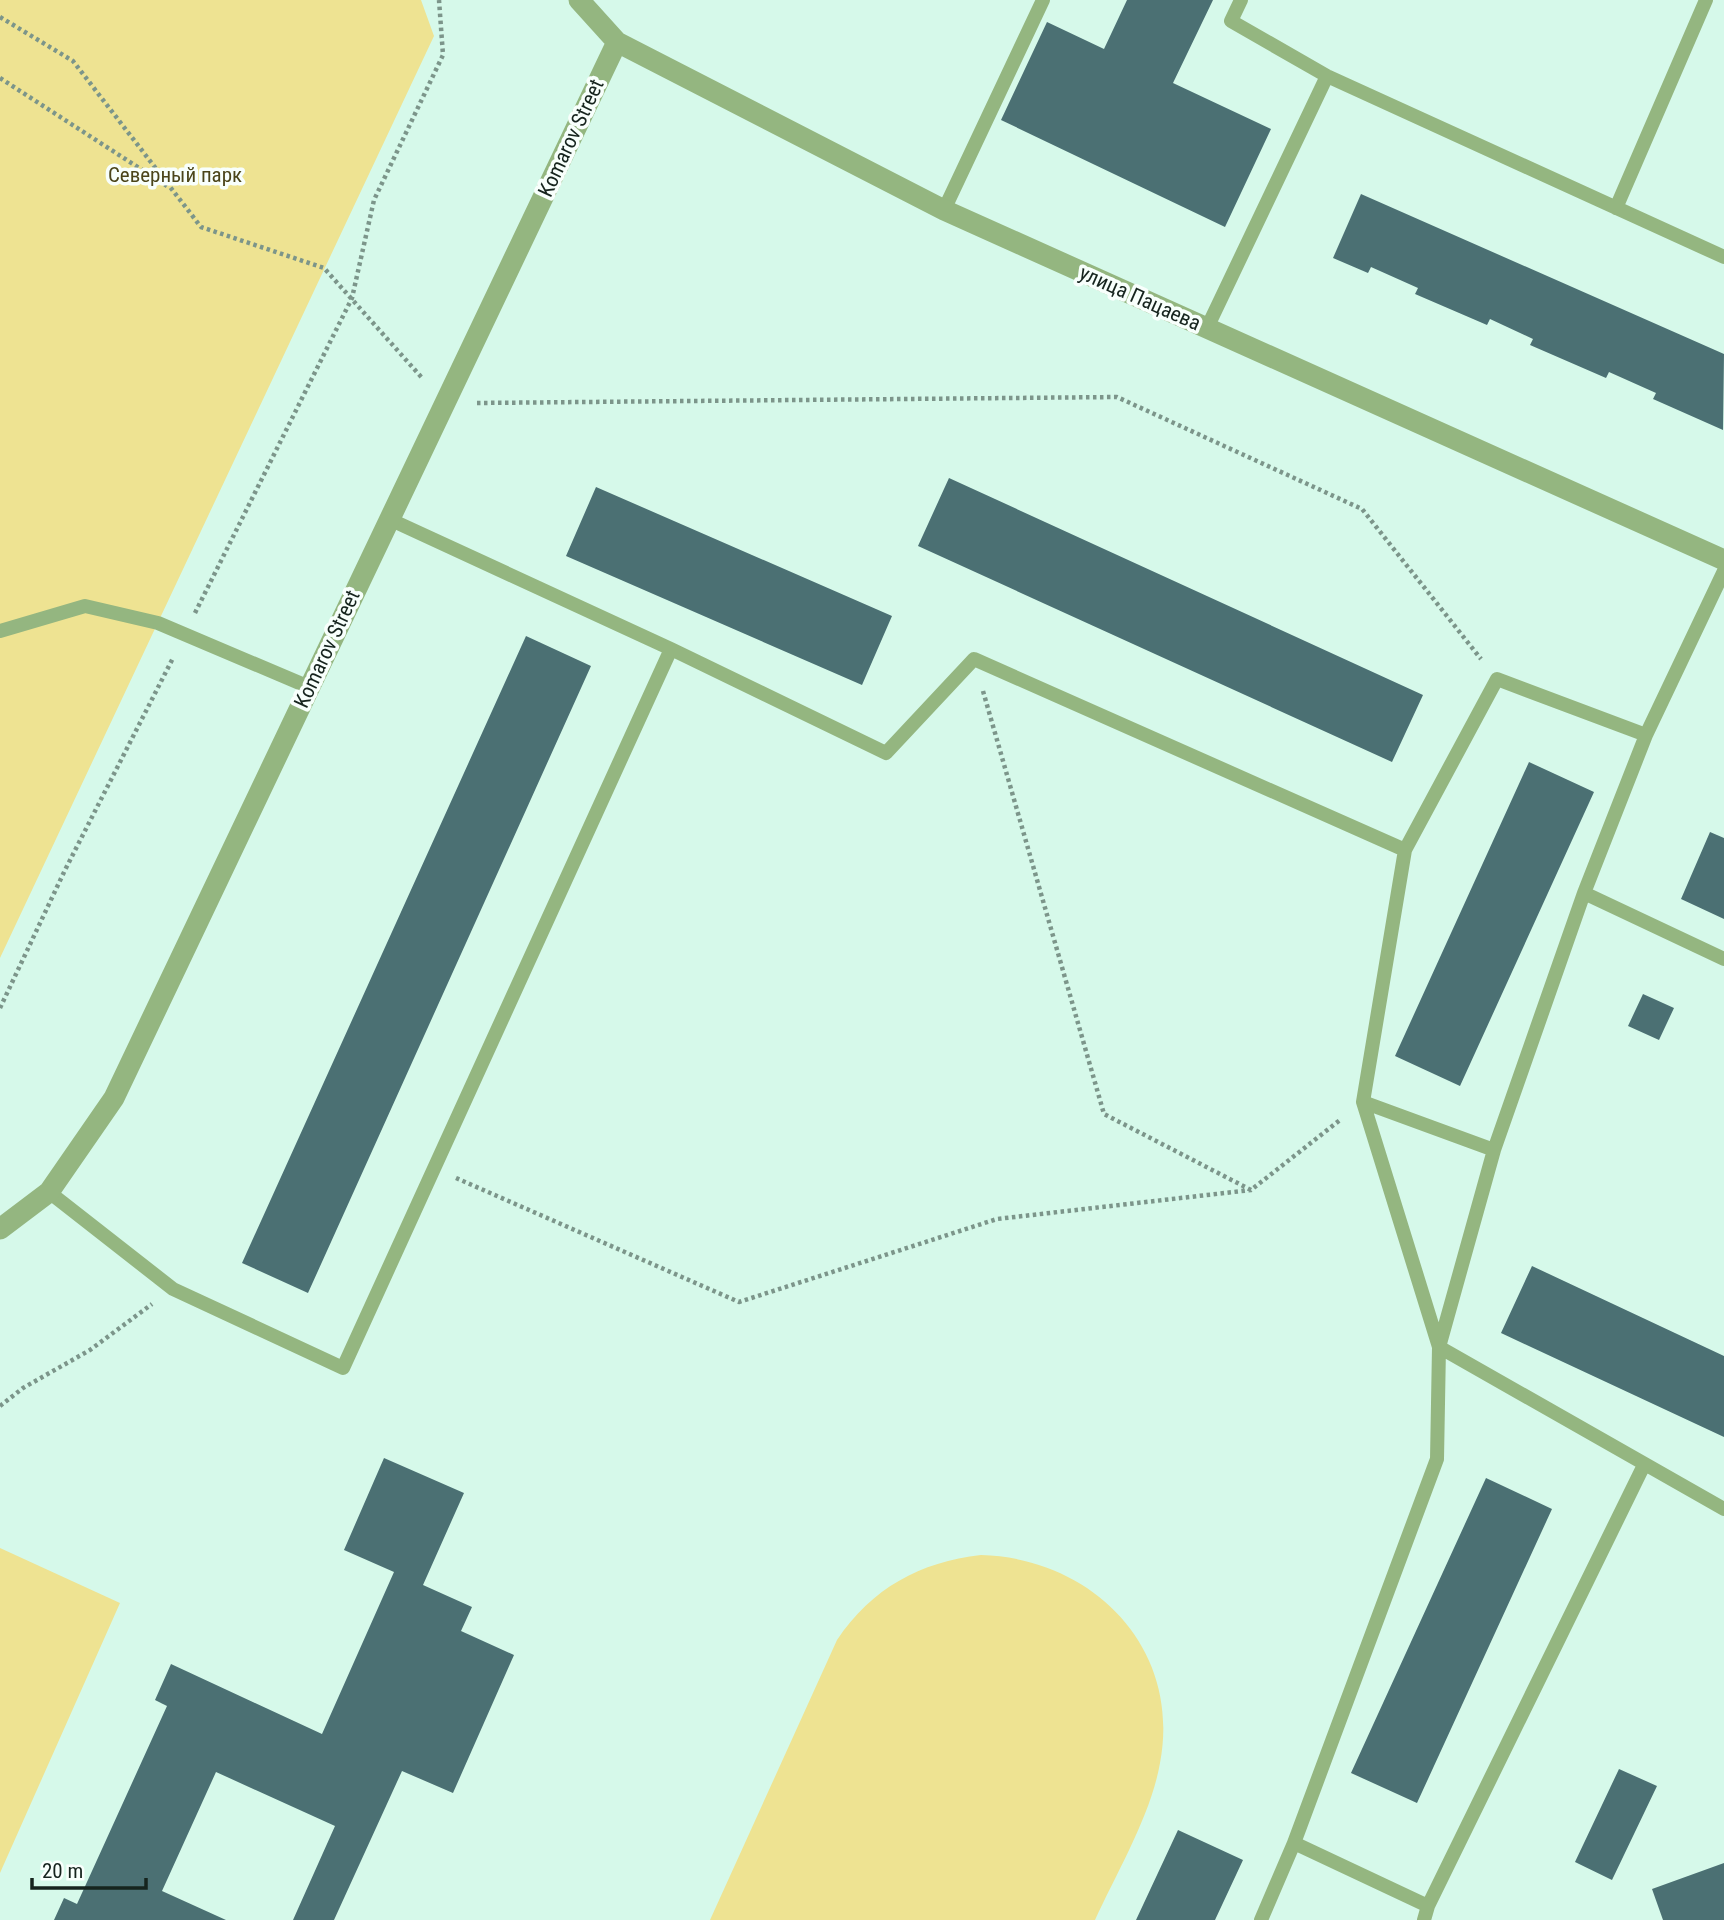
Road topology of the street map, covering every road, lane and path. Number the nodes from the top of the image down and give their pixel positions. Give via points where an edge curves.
1 (439, 0) edge
2 (579, 0) edge
3 (1043, 0) edge
4 (1241, 0) edge
5 (1706, 0) edge
6 (0, 17) edge
7 (617, 42) junction
8 (1327, 76) junction
9 (0, 78) edge
10 (170, 187) junction
11 (1616, 208) junction
12 (944, 210) junction
13 (1724, 257) edge
14 (352, 298) junction
15 (1207, 328) junction
16 (445, 403) junction
17 (389, 519) junction
18 (1724, 560) edge
19 (1724, 571) edge
20 (0, 631) edge
21 (184, 635) junction
22 (671, 649) junction
23 (974, 660) junction
24 (1497, 678) junction
25 (309, 687) junction
26 (1646, 735) junction
27 (1405, 850) junction
28 (1584, 893) junction
29 (1724, 959) edge
30 (0, 1008) edge
31 (1363, 1102) junction
32 (1494, 1150) junction
33 (435, 1168) junction
34 (1251, 1190) junction
35 (49, 1192) junction
36 (0, 1229) edge
37 (173, 1289) junction
38 (1440, 1347) junction
39 (0, 1406) edge
40 (1644, 1465) junction
41 (1724, 1509) edge
42 (1294, 1843) junction
43 (1426, 1913) edge
44 (1261, 1920) edge

1 - 14 path via 443,55 374,200
2 - 7 street, улица Пацаева
3 - 12 lane
4 - 8 lane via 1231,21
5 - 11 lane
6 - 10 path via 73,61
7 - 12 street, улица Пацаева
7 - 16 street, Komarov Street
8 - 11 lane
8 - 15 lane
9 - 10 path
10 - 14 path via 201,227 324,268
11 - 13 lane
12 - 15 street, улица Пацаева
14 - 16 path
14 - 21 path
15 - 18 street, улица Пацаева
16 - 17 street, Komarov Street
16 - 24 path via 1117,397 1362,509
17 - 22 lane
17 - 25 street, Komarov Street
19 - 26 lane
20 - 21 lane via 85,606 158,623
21 - 25 lane
21 - 30 path
22 - 23 lane via 886,753
22 - 33 lane
23 - 27 lane
23 - 34 path via 1104,1114
24 - 26 lane
24 - 27 lane
25 - 35 street, Komarov Street via 114,1098
26 - 28 lane
27 - 31 lane
28 - 29 lane
28 - 32 lane
31 - 32 lane
31 - 34 path
31 - 38 lane
32 - 38 lane
33 - 34 path via 739,1302 997,1219
33 - 37 lane via 343,1368
35 - 36 street, Komarov Street
35 - 37 lane
37 - 39 path via 90,1350
38 - 40 lane
38 - 42 lane via 1437,1459
40 - 41 lane
40 - 43 lane
42 - 43 lane
42 - 44 lane

